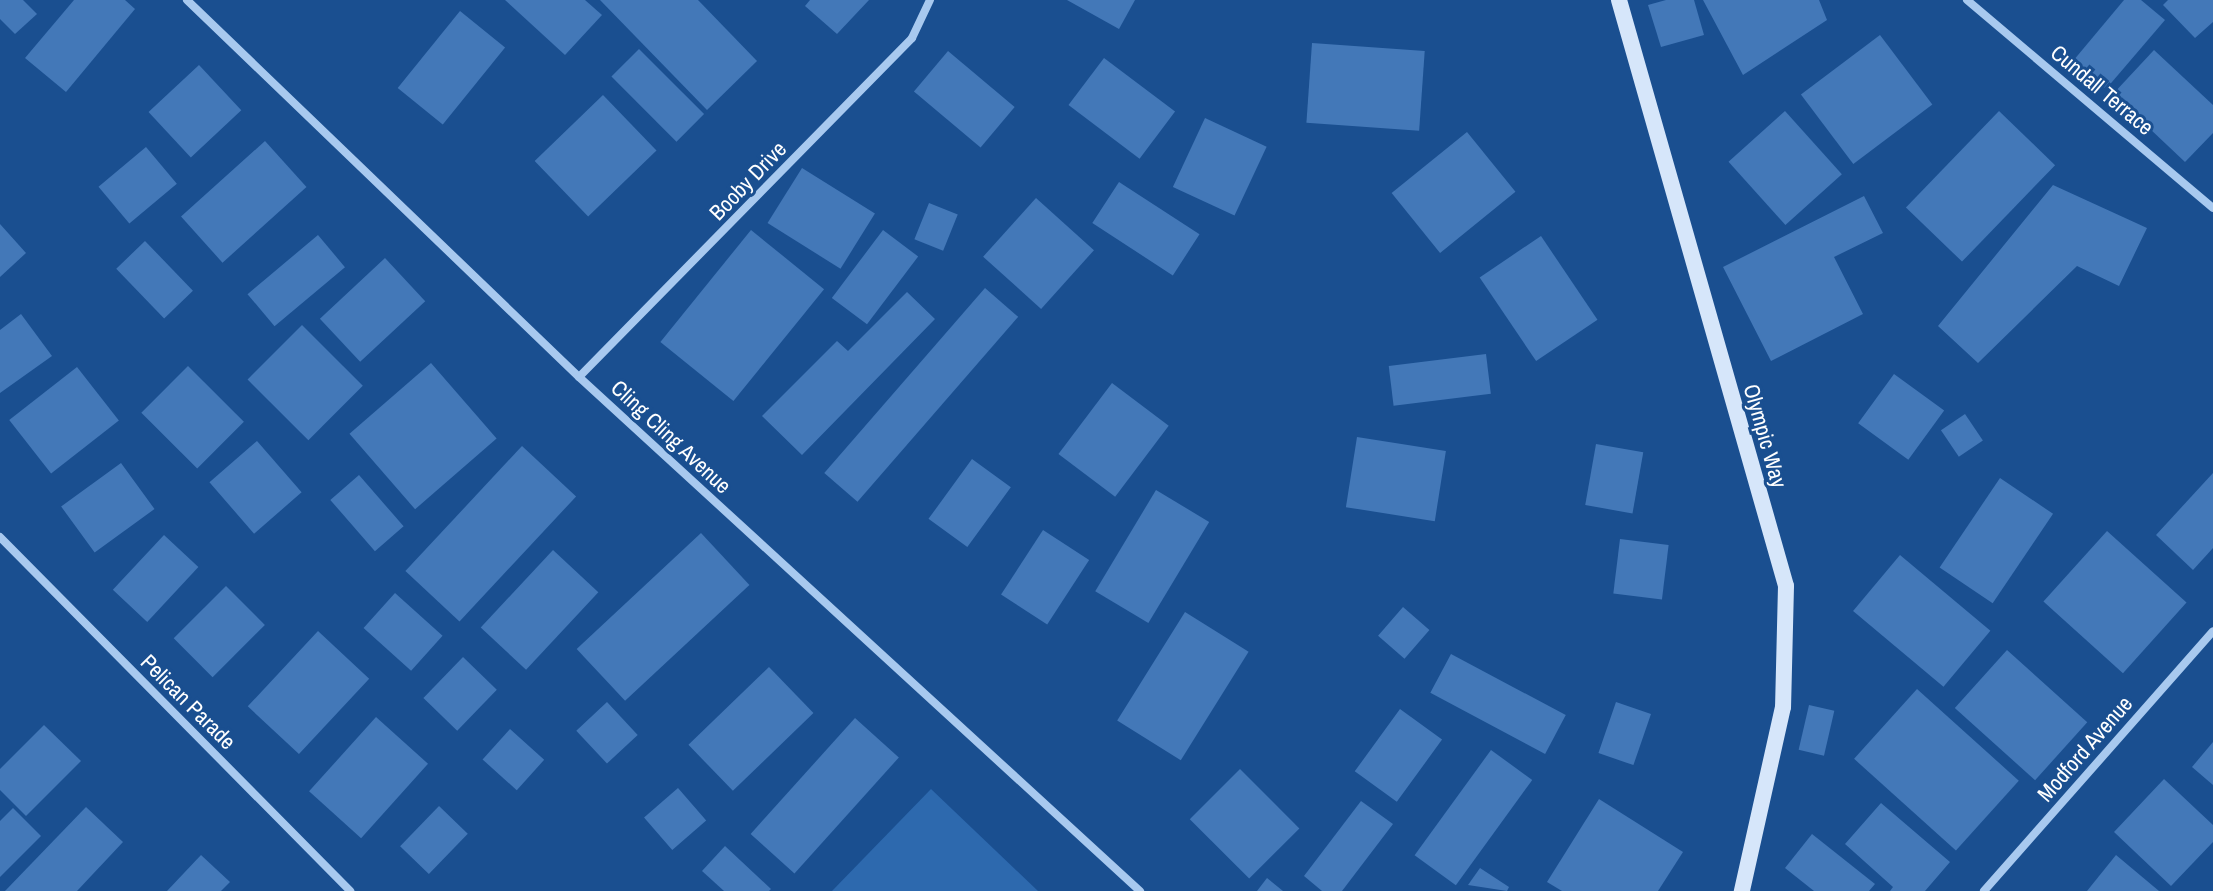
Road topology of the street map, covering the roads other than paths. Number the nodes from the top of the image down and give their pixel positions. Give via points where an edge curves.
1 (187, 0) edge
2 (930, 0) edge
3 (1619, 0) edge
4 (1967, 0) edge
5 (2213, 208) edge
6 (579, 377) junction
7 (0, 537) edge
8 (2213, 631) edge
9 (350, 891) edge
10 (1140, 891) edge
11 (1742, 891) edge
12 (1984, 891) edge

1 - 6 street, Cling Cling Avenue
2 - 6 street, Booby Drive via 912,38
3 - 11 street, Olympic Way via 1786,586 1783,707
4 - 5 street, Cundall Terrace
6 - 10 street, Cling Cling Avenue
7 - 9 street, Pelican Parade
8 - 12 street, Modford Avenue

